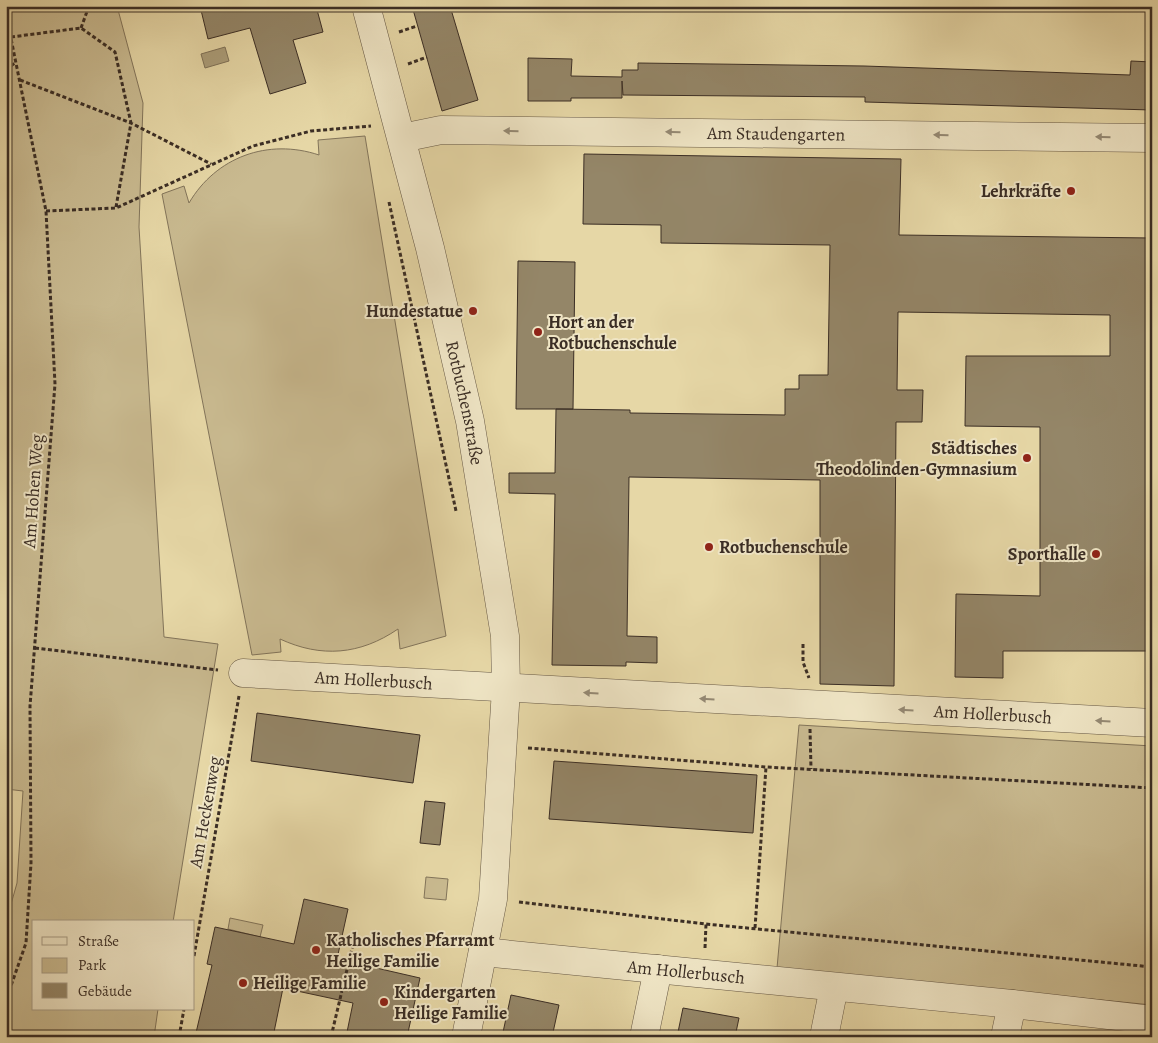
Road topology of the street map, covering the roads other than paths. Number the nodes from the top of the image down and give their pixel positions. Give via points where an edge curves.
1 (366, 6) edge
2 (402, 138) junction
3 (1152, 138) edge
4 (243, 673) road end
5 (506, 689) junction
6 (1152, 723) edge
7 (483, 952) junction
8 (658, 969) junction
9 (834, 987) junction
10 (1012, 1004) junction
11 (1152, 1020) edge
12 (466, 1037) edge
13 (644, 1037) edge
14 (824, 1037) edge
15 (1005, 1037) edge

1 - 2 street, Rotbuchenstraße
3 -> 2 street, Am Staudengarten via 441,130
2 - 5 street, Rotbuchenstraße via 470,421 505,636
4 - 5 street, Am Hollerbusch
6 -> 5 street, Am Hollerbusch
5 - 7 street via 493,899
7 - 8 street, Am Hollerbusch
7 - 12 street
8 - 9 street, Am Hollerbusch
8 - 13 street
9 - 10 street, Am Hollerbusch
9 - 14 street
10 - 11 street, Am Hollerbusch
10 - 15 street

